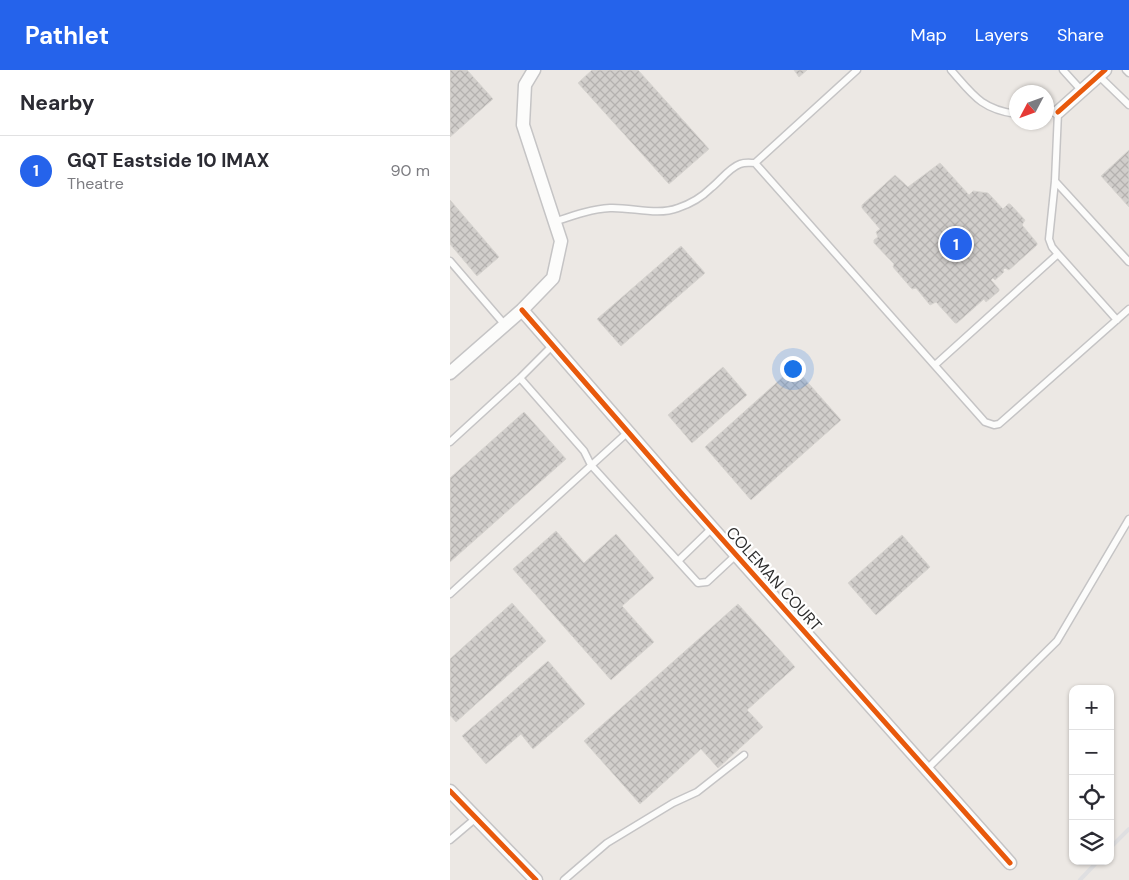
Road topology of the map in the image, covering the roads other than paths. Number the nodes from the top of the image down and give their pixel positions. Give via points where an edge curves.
1 (534, 70) edge
2 (857, 70) edge
3 (951, 70) edge
4 (1063, 70) edge
5 (1126, 70) edge
6 (1102, 73) edge
7 (1129, 73) edge
8 (1082, 91) junction
9 (1129, 105) edge
10 (1054, 111) edge
11 (1009, 113) edge
12 (1053, 130) edge
13 (755, 163) junction
14 (1056, 181) junction
15 (554, 222) junction
16 (1058, 254) junction
17 (450, 261) edge
18 (1129, 262) edge
19 (1129, 309) edge
20 (522, 310) junction
21 (1117, 320) junction
22 (505, 324) junction
23 (553, 346) junction
24 (935, 365) junction
25 (450, 373) edge
26 (520, 378) junction
27 (628, 432) junction
28 (450, 442) edge
29 (590, 465) junction
30 (1129, 519) edge
31 (712, 528) junction
32 (736, 556) junction
33 (678, 561) junction
34 (450, 594) edge
35 (744, 755) dead end
36 (927, 769) junction
37 (450, 791) edge
38 (476, 818) junction
39 (450, 840) edge
40 (1010, 863) dead end
41 (536, 880) edge
42 (564, 880) edge

1 - 15 street via 525,85 523,125
2 - 13 lane
3 - 11 lane via 977,100
4 - 8 lane
5 - 7 lane
6 - 8 street
6 - 9 lane
8 - 10 street
12 - 14 lane
13 - 15 lane via 743,162 736,166 709,190 677,208 658,212 609,208
13 - 24 lane
14 - 16 lane via 1049,239
14 - 18 lane
15 - 20 street via 561,241 553,278
16 - 21 lane
16 - 24 lane
17 - 22 lane
19 - 21 lane
20 - 22 street
20 - 23 street, COLEMAN COURT
21 - 24 lane via 999,424 986,422
22 - 25 street
23 - 26 lane
23 - 27 street, COLEMAN COURT
26 - 28 lane
26 - 29 lane via 584,452
27 - 29 lane
27 - 31 street, COLEMAN COURT
29 - 33 lane
29 - 34 lane
30 - 36 lane via 1057,641
31 - 32 street, COLEMAN COURT
31 - 33 lane
32 - 33 lane via 707,582 698,583
32 - 36 street, COLEMAN COURT
35 - 42 lane via 697,792 606,843
36 - 40 street, COLEMAN COURT
37 - 38 street
38 - 39 lane
38 - 41 street

